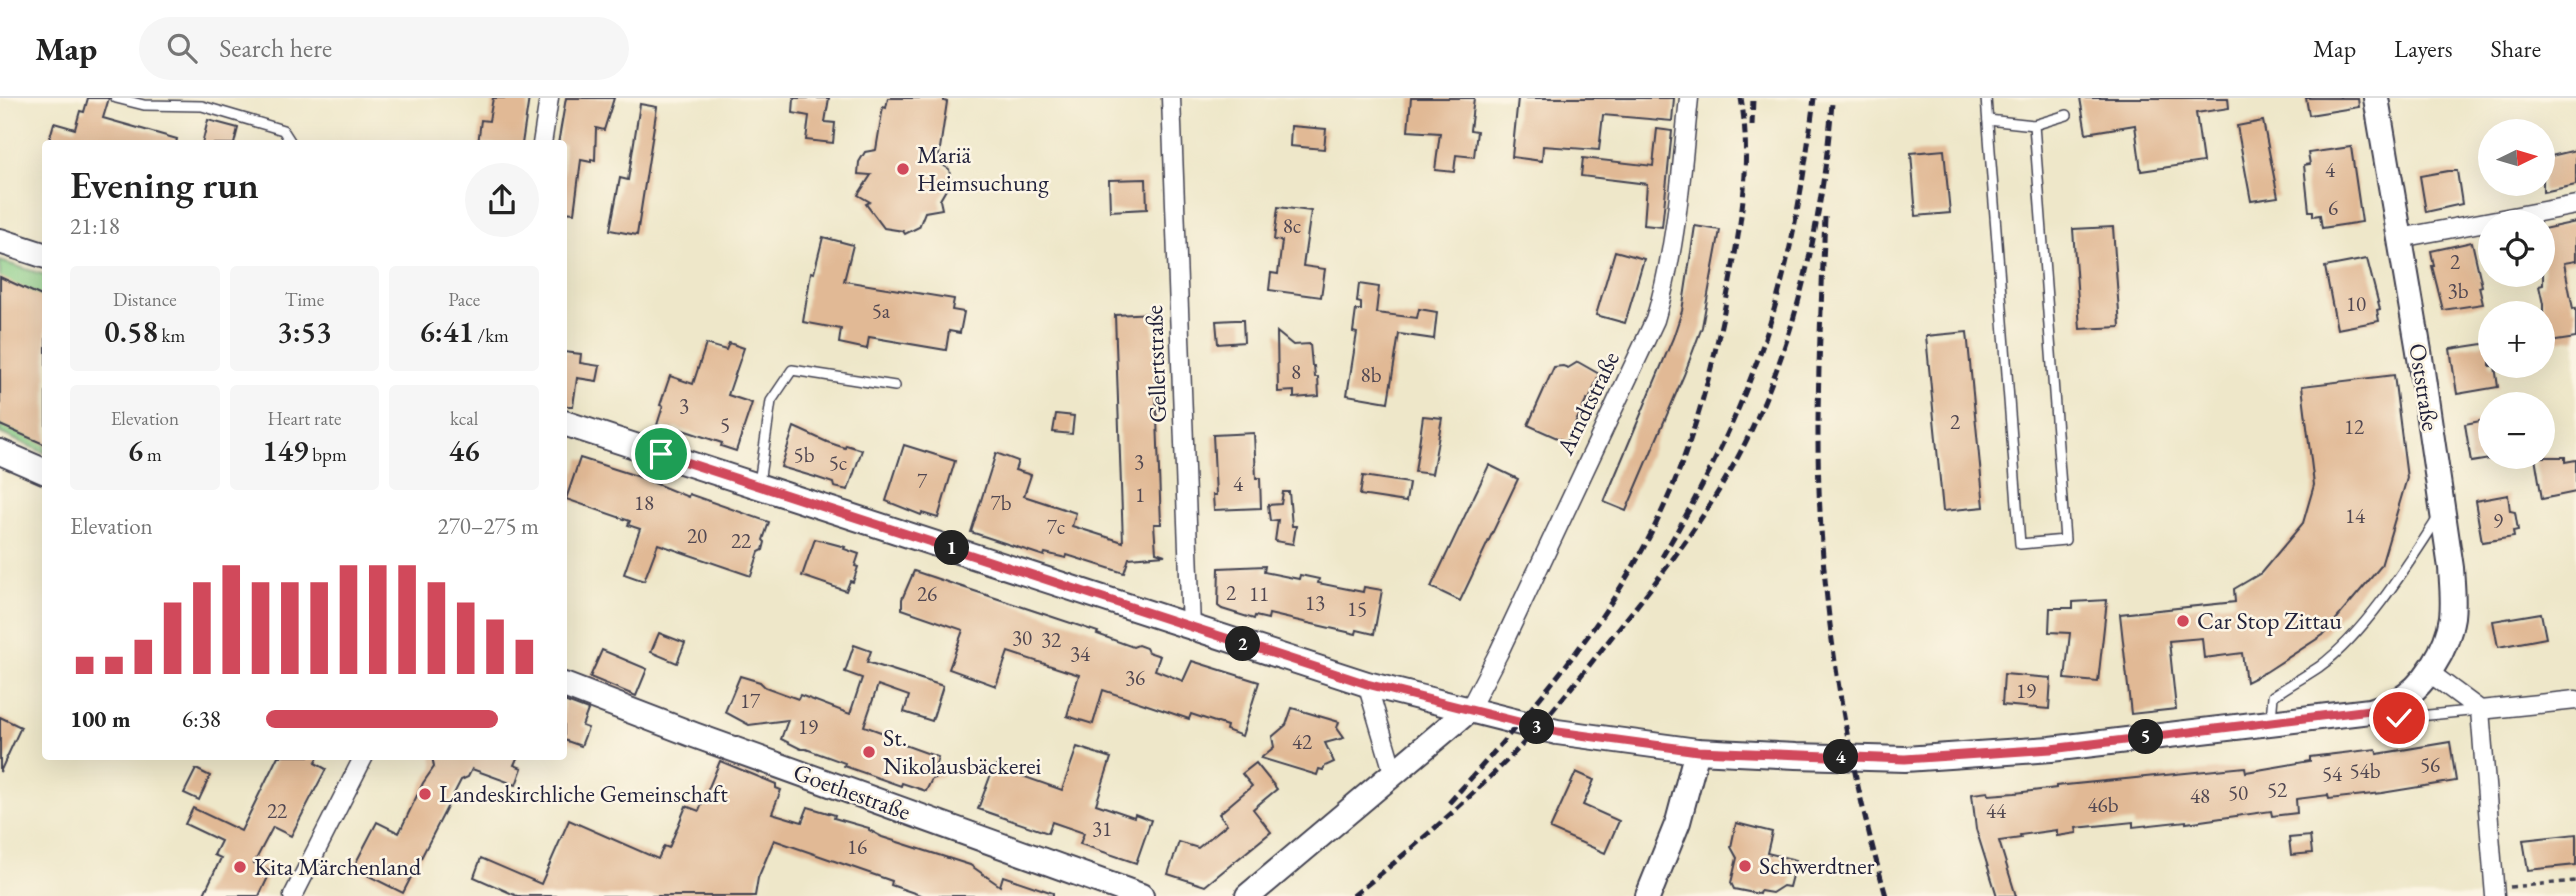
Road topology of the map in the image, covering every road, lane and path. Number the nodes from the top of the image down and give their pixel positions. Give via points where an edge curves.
1 (116, 98) edge
2 (549, 98) edge
3 (1171, 98) edge
4 (1689, 98) edge
5 (1986, 98) edge
6 (2376, 98) edge
7 (2067, 115) dead end
8 (1988, 120) junction
9 (2034, 125) junction
10 (290, 140) edge
11 (543, 140) edge
12 (2576, 205) edge
13 (2400, 238) junction
14 (0, 241) edge
15 (42, 255) edge
16 (895, 386) dead end
17 (567, 424) edge
18 (0, 452) edge
19 (42, 470) edge
20 (758, 484) junction
21 (2443, 511) junction
22 (1191, 628) junction
23 (2430, 673) junction
24 (1367, 684) junction
25 (567, 686) edge
26 (2576, 700) edge
27 (1469, 710) junction
28 (2370, 710) junction
29 (2480, 710) junction
30 (2271, 723) junction
31 (1698, 751) junction
32 (362, 760) edge
33 (1394, 775) junction
34 (2576, 881) edge
35 (2531, 885) dead end
36 (293, 896) edge
37 (1141, 896) edge
38 (1248, 896) edge
39 (1648, 896) edge
40 (2495, 896) edge

1 - 10 lane via 202,106 284,130
2 - 11 street
3 - 22 street, Gellertstraße
4 - 27 street, Arndtstraße via 1675,231 1655,320
5 - 8 lane
6 - 13 main road, Oststraße
7 - 9 lane
8 - 9 lane
8 - 9 lane via 2020,544 2064,540
12 - 13 street
13 - 21 main road, Oststraße
14 - 15 main road
16 - 20 lane via 792,370 771,401
17 - 20 main road
18 - 19 main road
20 - 22 main road
21 - 23 main road, Oststraße via 2452,620
21 - 30 lane via 2354,633 2320,665 2273,696
22 - 24 main road
23 - 28 main road via 2414,691
23 - 29 street
24 - 27 main road
24 - 33 street
25 - 37 main road, Goethestraße
26 - 29 street
27 - 31 main road via 1558,732
27 - 33 main road
28 - 29 lane via 2399,718
28 - 30 main road
29 - 40 street
30 - 31 main road via 2051,749 1905,759
31 - 39 main road via 1678,822
32 - 36 street
33 - 38 main road
34 - 35 path

